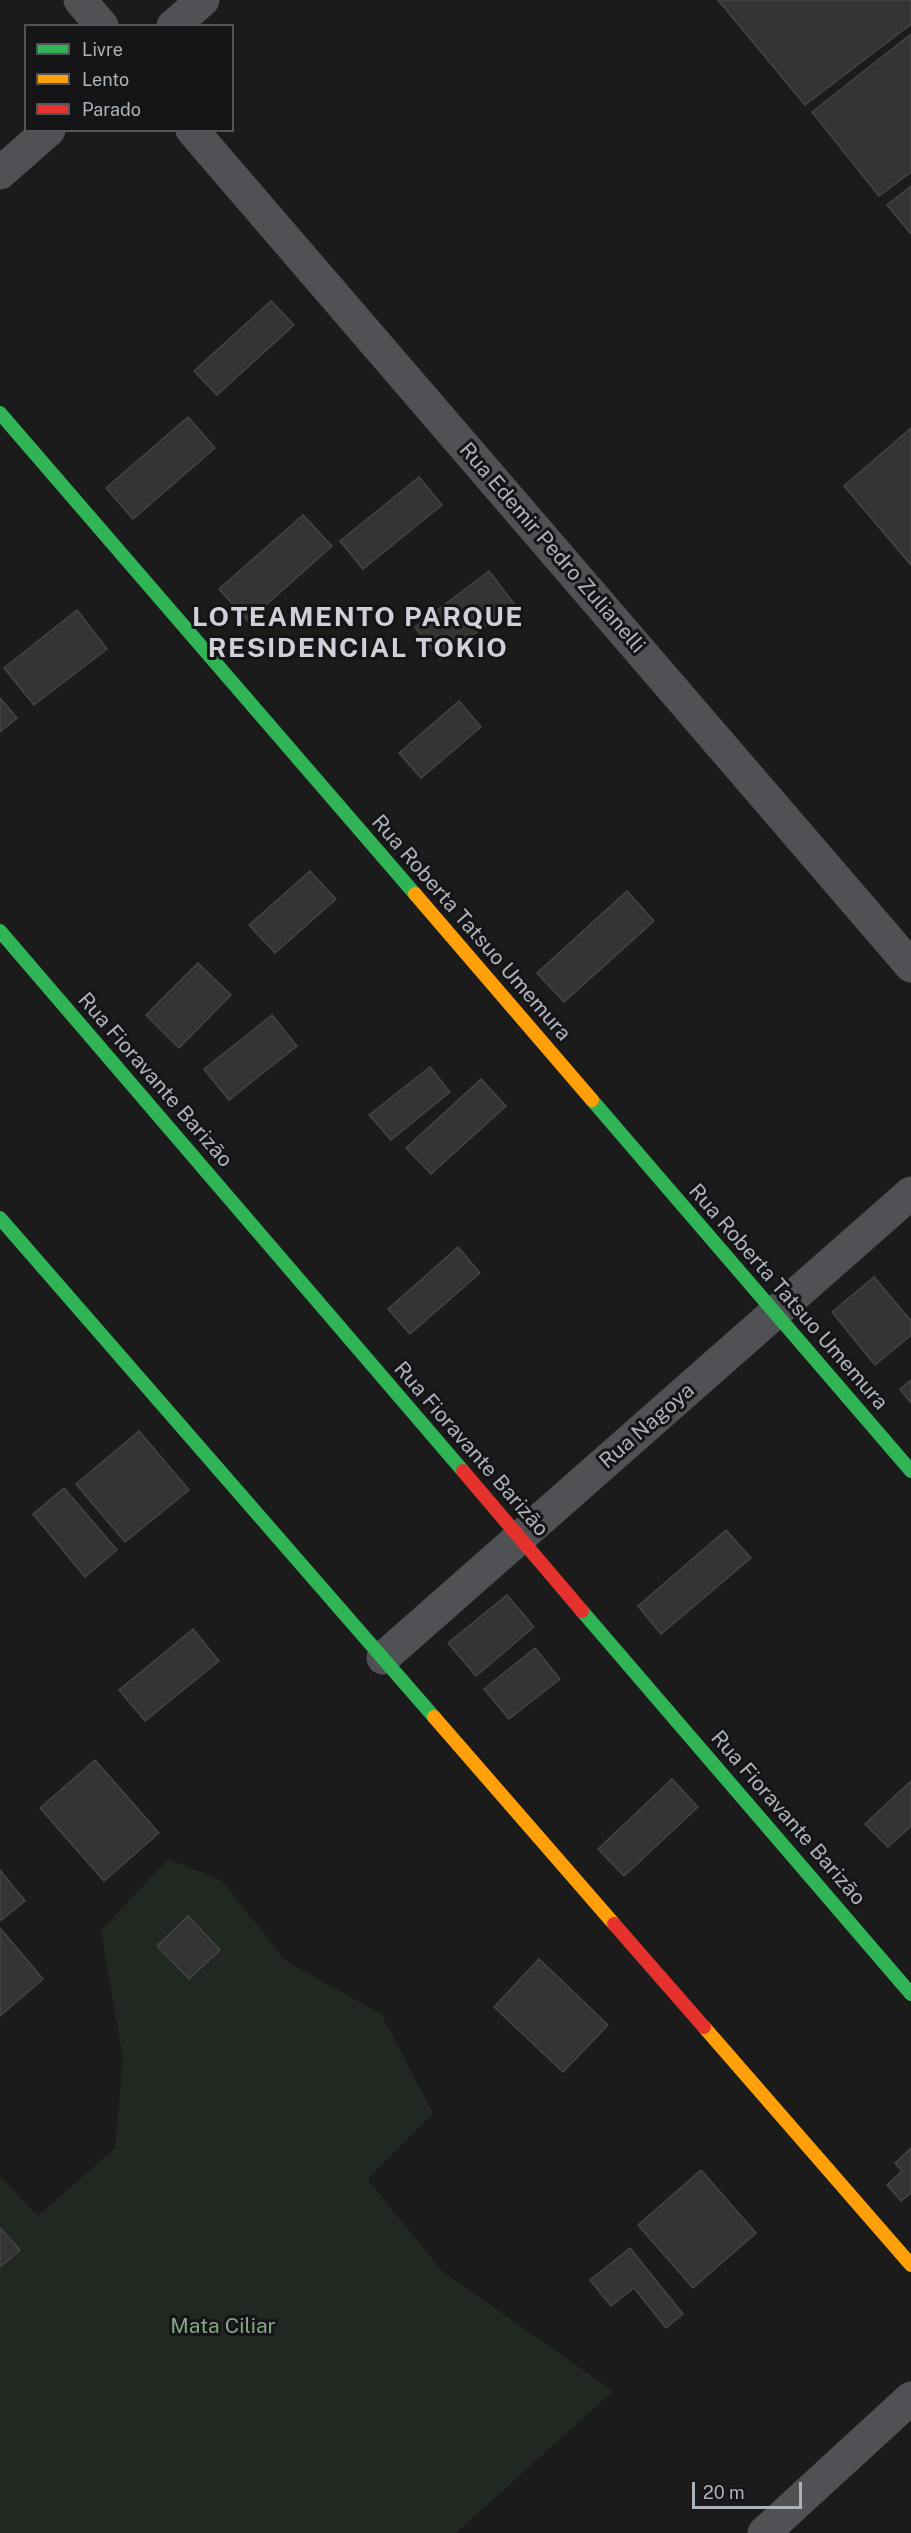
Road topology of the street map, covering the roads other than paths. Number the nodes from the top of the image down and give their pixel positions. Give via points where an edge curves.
1 (80, 0) edge
2 (203, 0) edge
3 (100, 24) edge
4 (175, 24) edge
5 (47, 132) edge
6 (194, 132) edge
7 (0, 172) edge
8 (0, 412) edge
9 (0, 931) edge
10 (911, 966) edge
11 (911, 1193) edge
12 (0, 1218) edge
13 (775, 1313) junction
14 (911, 1471) edge
15 (520, 1538) junction
16 (383, 1658) junction
17 (911, 1994) edge
18 (911, 2265) edge
19 (911, 2398) edge
20 (764, 2533) edge

1 - 3 street
2 - 4 street
5 - 7 street
6 - 10 street, Rua Edemir Pedro Zulianelli
8 - 13 street, Rua Roberta Tatsuo Umemura
9 - 15 street, Rua Fioravante Barizão
11 - 13 street, Rua Nagoya
12 - 16 street
13 - 14 street, Rua Roberta Tatsuo Umemura
13 - 15 street, Rua Nagoya
15 - 16 street, Rua Nagoya
15 - 17 street, Rua Fioravante Barizão
16 - 18 street
19 - 20 street

